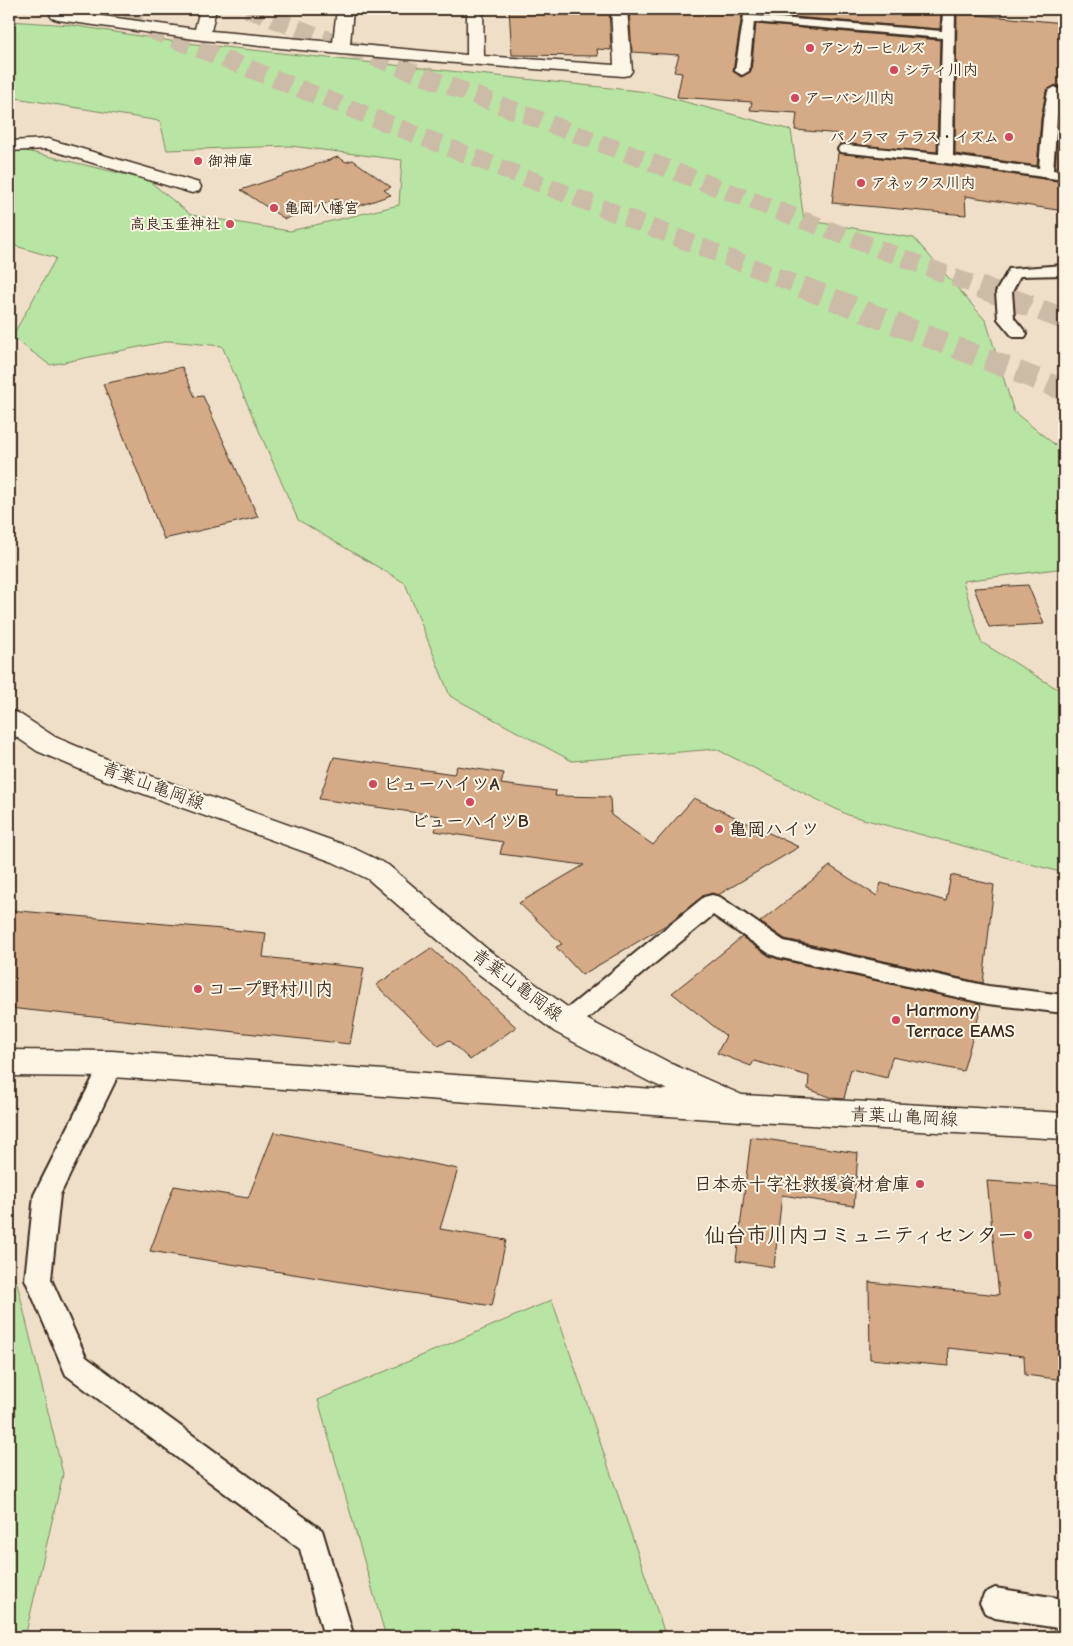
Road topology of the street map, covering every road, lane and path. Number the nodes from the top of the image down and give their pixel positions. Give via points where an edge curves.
1 (60, 9) edge
2 (208, 9) edge
3 (345, 9) edge
4 (475, 9) edge
5 (619, 9) edge
6 (949, 9) edge
7 (202, 34) junction
8 (948, 35) junction
9 (341, 49) junction
10 (476, 61) junction
11 (742, 71) dead end
12 (1055, 91) dead end
13 (9, 146) edge
14 (845, 149) dead end
15 (946, 159) junction
16 (1046, 173) junction
17 (1064, 176) edge
18 (192, 187) dead end
19 (1064, 270) edge
20 (1019, 334) dead end
21 (9, 719) edge
22 (1064, 1004) edge
23 (566, 1023) junction
24 (9, 1063) edge
25 (112, 1063) junction
26 (739, 1108) junction
27 (1064, 1126) edge
28 (995, 1603) dead end
29 (1064, 1614) edge
30 (339, 1637) edge

1 - 7 street via 58,15
2 - 7 street
3 - 9 street
4 - 10 street
5 - 10 street via 623,71
6 - 8 lane
7 - 9 street
8 - 11 lane via 748,18
8 - 15 lane
9 - 10 street
12 - 16 lane
13 - 18 street via 48,144
14 - 15 lane
15 - 16 lane
16 - 17 lane
19 - 20 lane via 1014,272 1004,292 1006,319
21 - 23 street, 青葉山亀岡線 via 46,744 114,773 343,855 378,872 477,957
22 - 23 lane via 988,995 778,948 712,903
23 - 26 street, 青葉山亀岡線 via 661,1073
24 - 25 street
25 - 26 street
25 - 30 lane via 47,1195 38,1279 76,1366 312,1540
26 - 27 street, 青葉山亀岡線
28 - 29 lane

